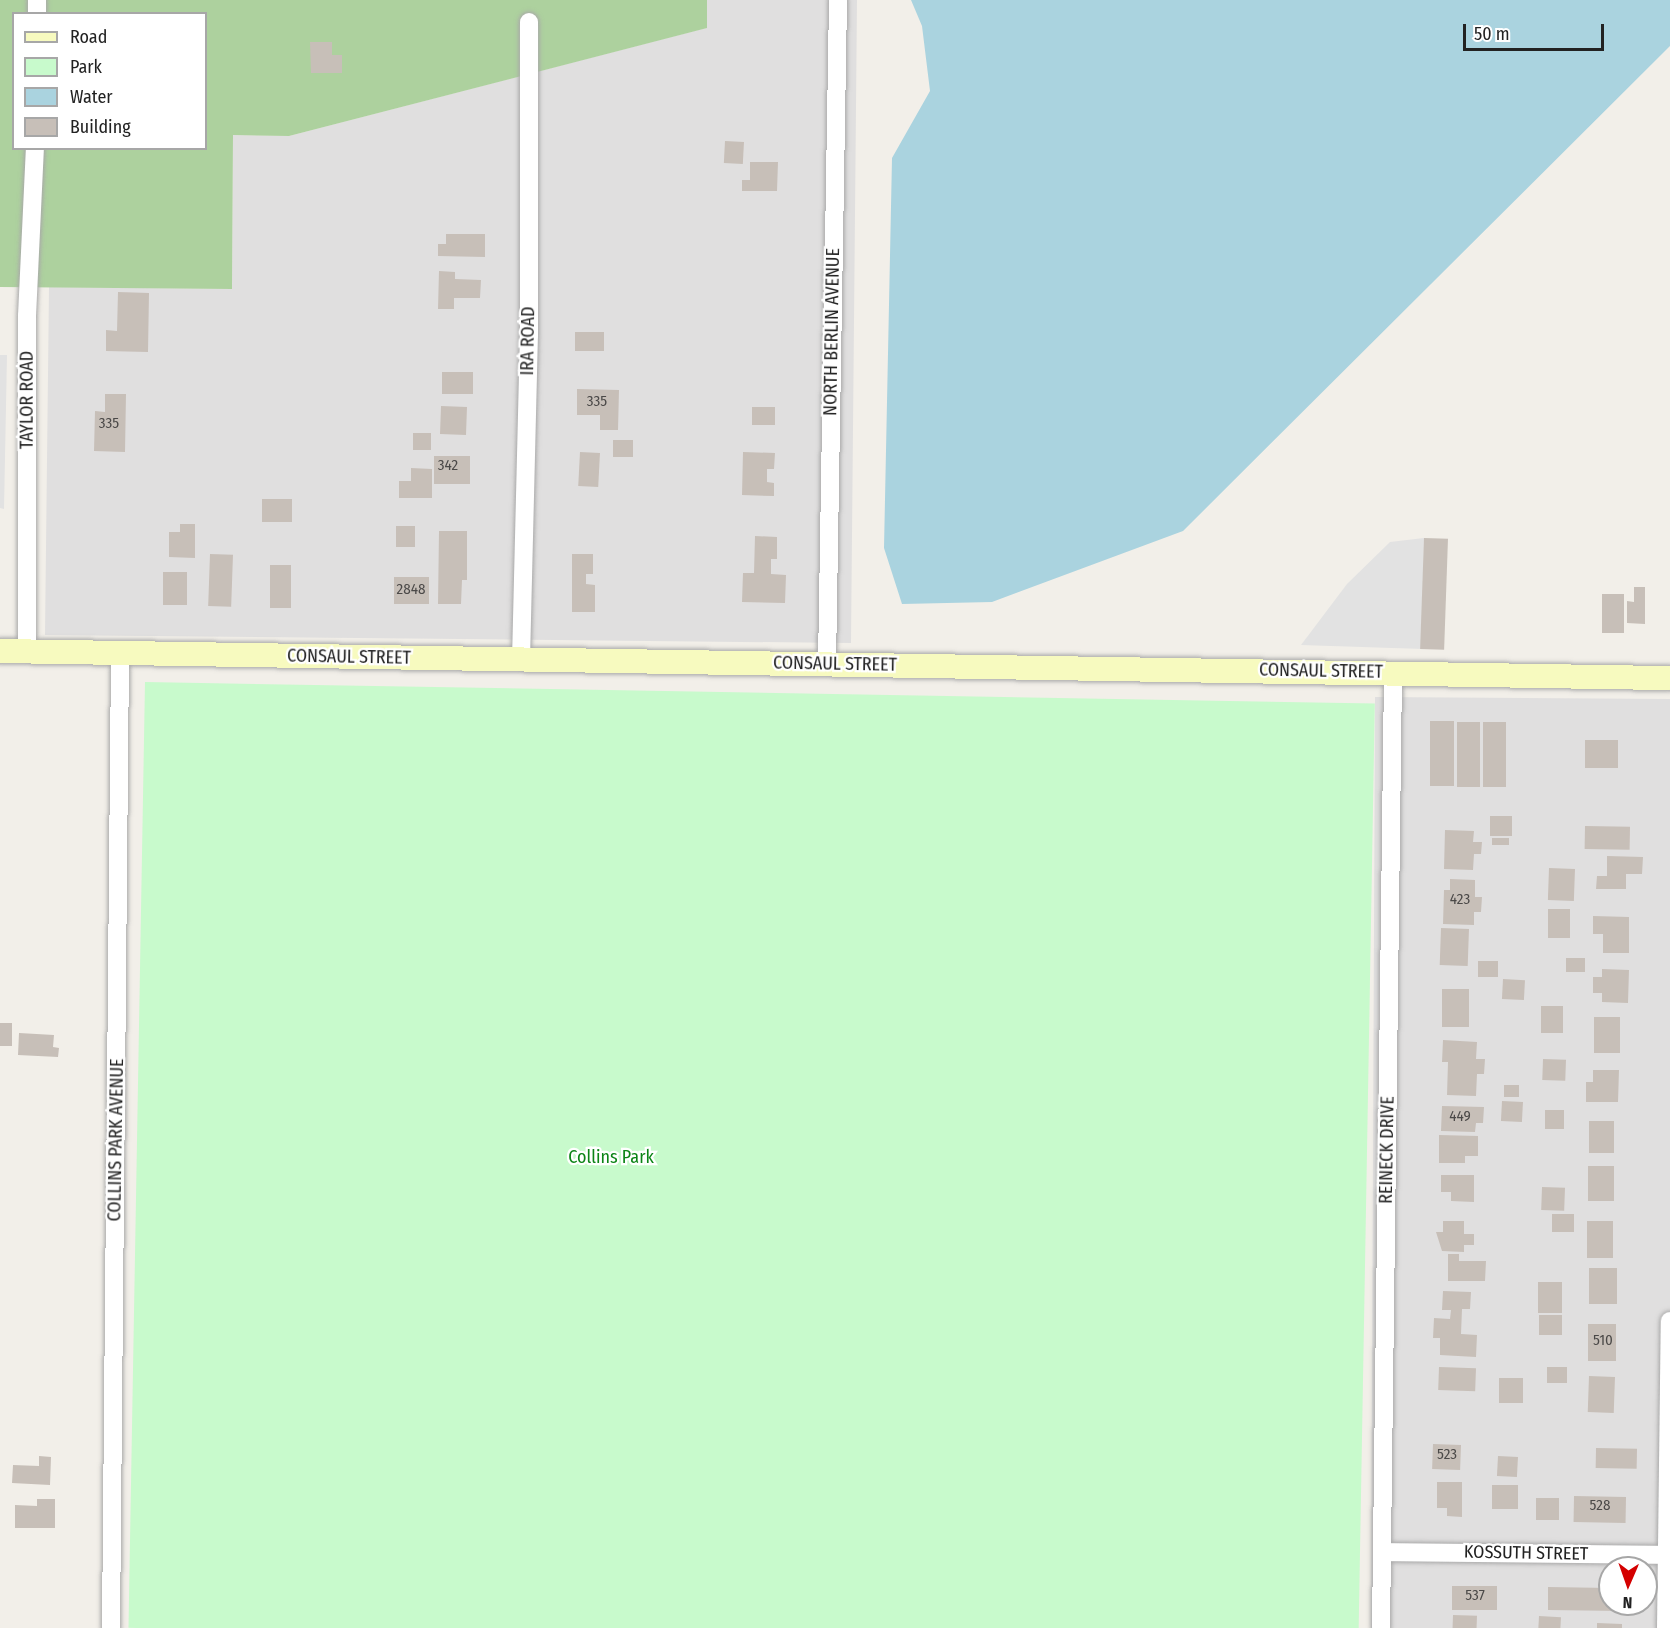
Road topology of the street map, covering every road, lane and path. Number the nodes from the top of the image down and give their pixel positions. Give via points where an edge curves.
1 (838, 0) edge
2 (529, 22) dead end
3 (35, 150) edge
4 (0, 651) edge
5 (27, 651) junction
6 (120, 653) junction
7 (521, 660) junction
8 (827, 664) junction
9 (1393, 672) junction
10 (1670, 678) edge
11 (1670, 1321) edge
12 (1382, 1552) junction
13 (1668, 1555) edge
14 (111, 1628) edge
15 (1381, 1628) edge
16 (1666, 1628) edge

1 - 8 street, NORTH BERLIN AVENUE
2 - 7 street, IRA ROAD via 529,334
3 - 5 street, TAYLOR ROAD via 27,316
4 - 5 street, CONSAUL STREET
5 - 6 street, CONSAUL STREET
6 - 7 street, CONSAUL STREET
6 - 14 street, COLLINS PARK AVENUE
7 - 8 street, CONSAUL STREET
8 - 9 street, CONSAUL STREET
9 - 10 street, CONSAUL STREET
9 - 12 street, REINECK DRIVE
11 - 13 street
12 - 13 street, KOSSUTH STREET
12 - 15 street, REINECK DRIVE
13 - 16 street

